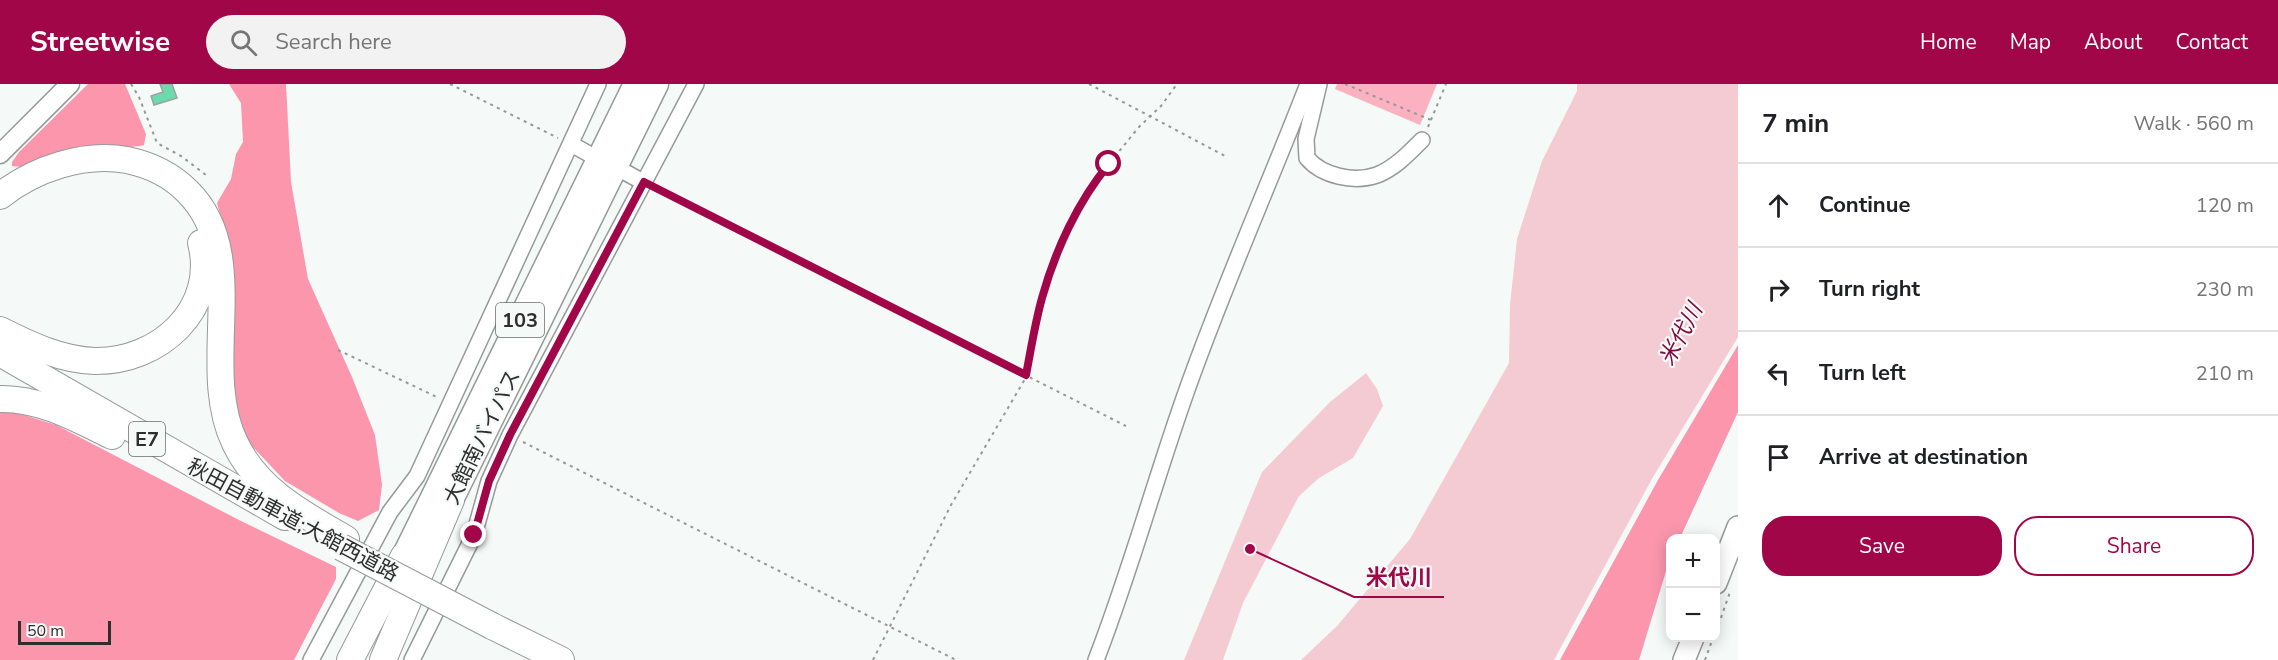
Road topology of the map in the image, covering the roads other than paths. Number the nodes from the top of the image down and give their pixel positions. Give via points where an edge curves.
1 (70, 84) edge
2 (598, 84) edge
3 (636, 84) edge
4 (656, 84) edge
5 (696, 84) edge
6 (1308, 84) edge
7 (1318, 84) edge
8 (1422, 140) dead end
9 (571, 144) junction
10 (0, 154) edge
11 (589, 154) dead end
12 (623, 171) dead end
13 (644, 182) junction
14 (0, 196) edge
15 (0, 214) edge
16 (0, 330) edge
17 (0, 352) edge
18 (0, 399) edge
19 (451, 500) junction
20 (296, 524) junction
21 (1738, 527) edge
22 (344, 543) junction
23 (404, 556) joint
24 (1723, 587) edge
25 (1691, 642) edge
26 (311, 660) edge
27 (352, 660) edge
28 (372, 660) edge
29 (383, 660) edge
30 (412, 660) edge
31 (561, 660) edge
32 (1095, 660) edge
33 (1684, 660) edge

1 - 10 street
2 - 9 street
3 - 23 highway, 大館南バイパス / 103
4 - 19 highway, 大館南バイパス / 103
5 - 13 street
6 - 32 street via 1210,326
7 - 8 street via 1306,140 1307,158 1325,172 1348,178 1376,175 1400,161
9 - 11 street
9 - 26 street via 417,476 390,512
12 - 13 street
13 - 30 street via 510,435 489,481 474,535
14 - 22 highway via 51,168 103,159 152,167 191,194 208,219 219,254 220,386 235,444 271,491
15 - 16 highway via 32,191 54,182 93,172 126,175 153,184 182,206 196,229 204,254 201,290 186,320 161,343 130,357 79,359 41,349
17 - 20 highway, 秋田自動車道;大館西道路 / E7
18 - 20 highway via 60,412
19 - 28 highway, 大館南バイパス / 103
19 - 29 highway
20 - 22 highway, 秋田自動車道;大館西道路 / E7
21 - 24 main road
22 - 31 highway, 秋田自動車道;大館西道路 / E7, bridge
23 - 27 highway
25 - 33 main road

